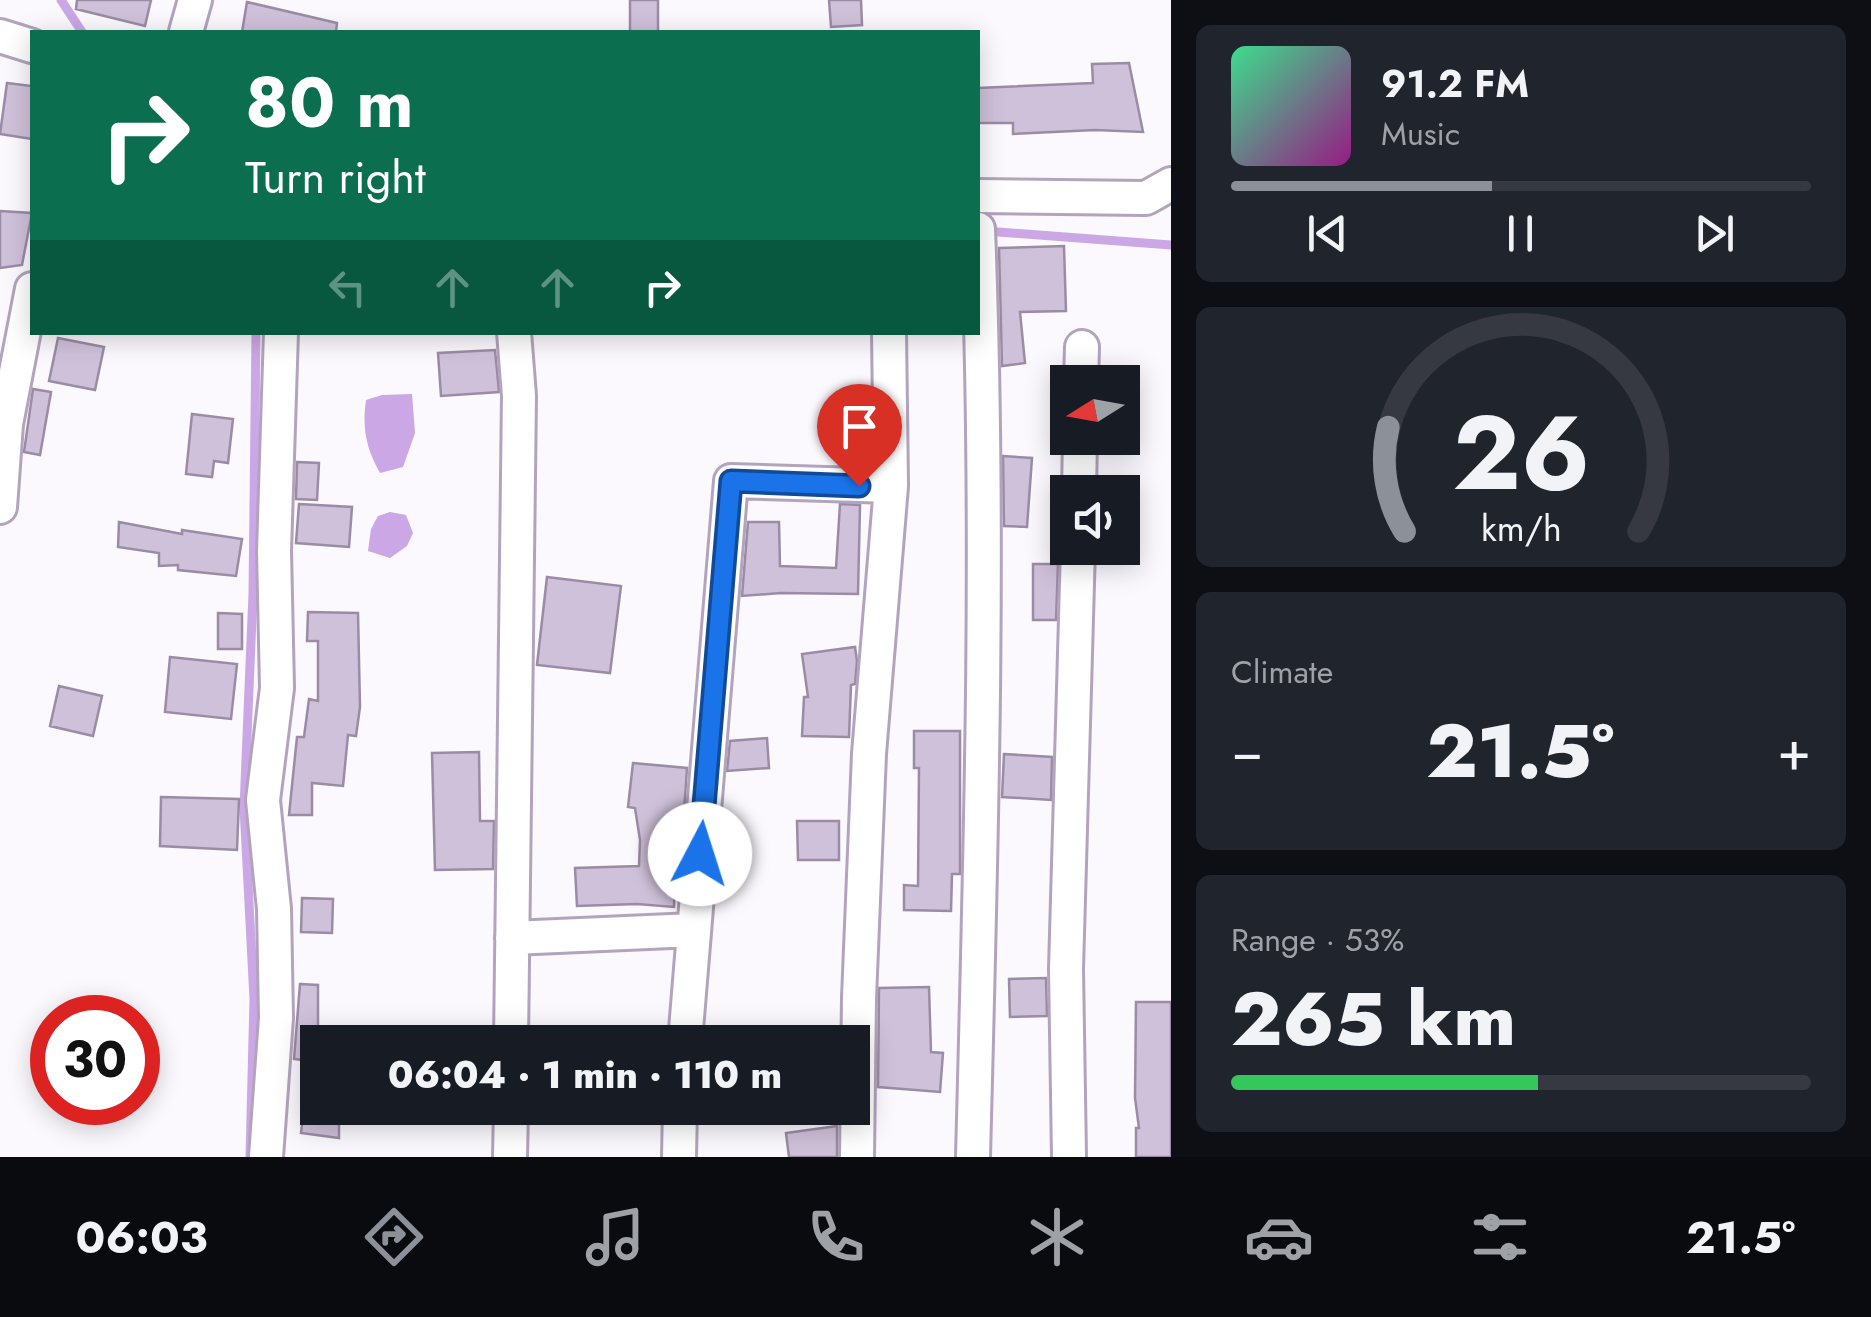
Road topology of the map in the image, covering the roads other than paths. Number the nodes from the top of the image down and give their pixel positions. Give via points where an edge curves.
1 (195, 0) edge
2 (187, 30) edge
3 (0, 36) edge
4 (30, 45) edge
5 (1171, 184) edge
6 (980, 196) edge
7 (980, 290) edge
8 (30, 299) edge
9 (280, 335) edge
10 (514, 335) edge
11 (888, 335) edge
12 (1082, 347) dead end
13 (1081, 365) edge
14 (891, 486) junction
15 (0, 507) edge
16 (1078, 565) edge
17 (694, 930) junction
18 (512, 938) junction
19 (511, 1025) edge
20 (686, 1025) edge
21 (511, 1125) edge
22 (679, 1125) edge
23 (266, 1157) edge
24 (510, 1157) edge
25 (678, 1157) edge
26 (858, 1157) edge
27 (973, 1157) edge
28 (1069, 1157) edge

1 - 2 street
3 - 4 street
5 - 6 street via 1146,198
7 - 27 street
8 - 15 street via 6,424
9 - 23 street via 276,688 263,800 276,1018
10 - 18 street
11 - 14 street
12 - 13 street
14 - 17 street via 731,481
14 - 26 street via 868,773
16 - 28 street via 1066,968
17 - 18 street
17 - 20 street
18 - 19 street
21 - 24 street
22 - 25 street

